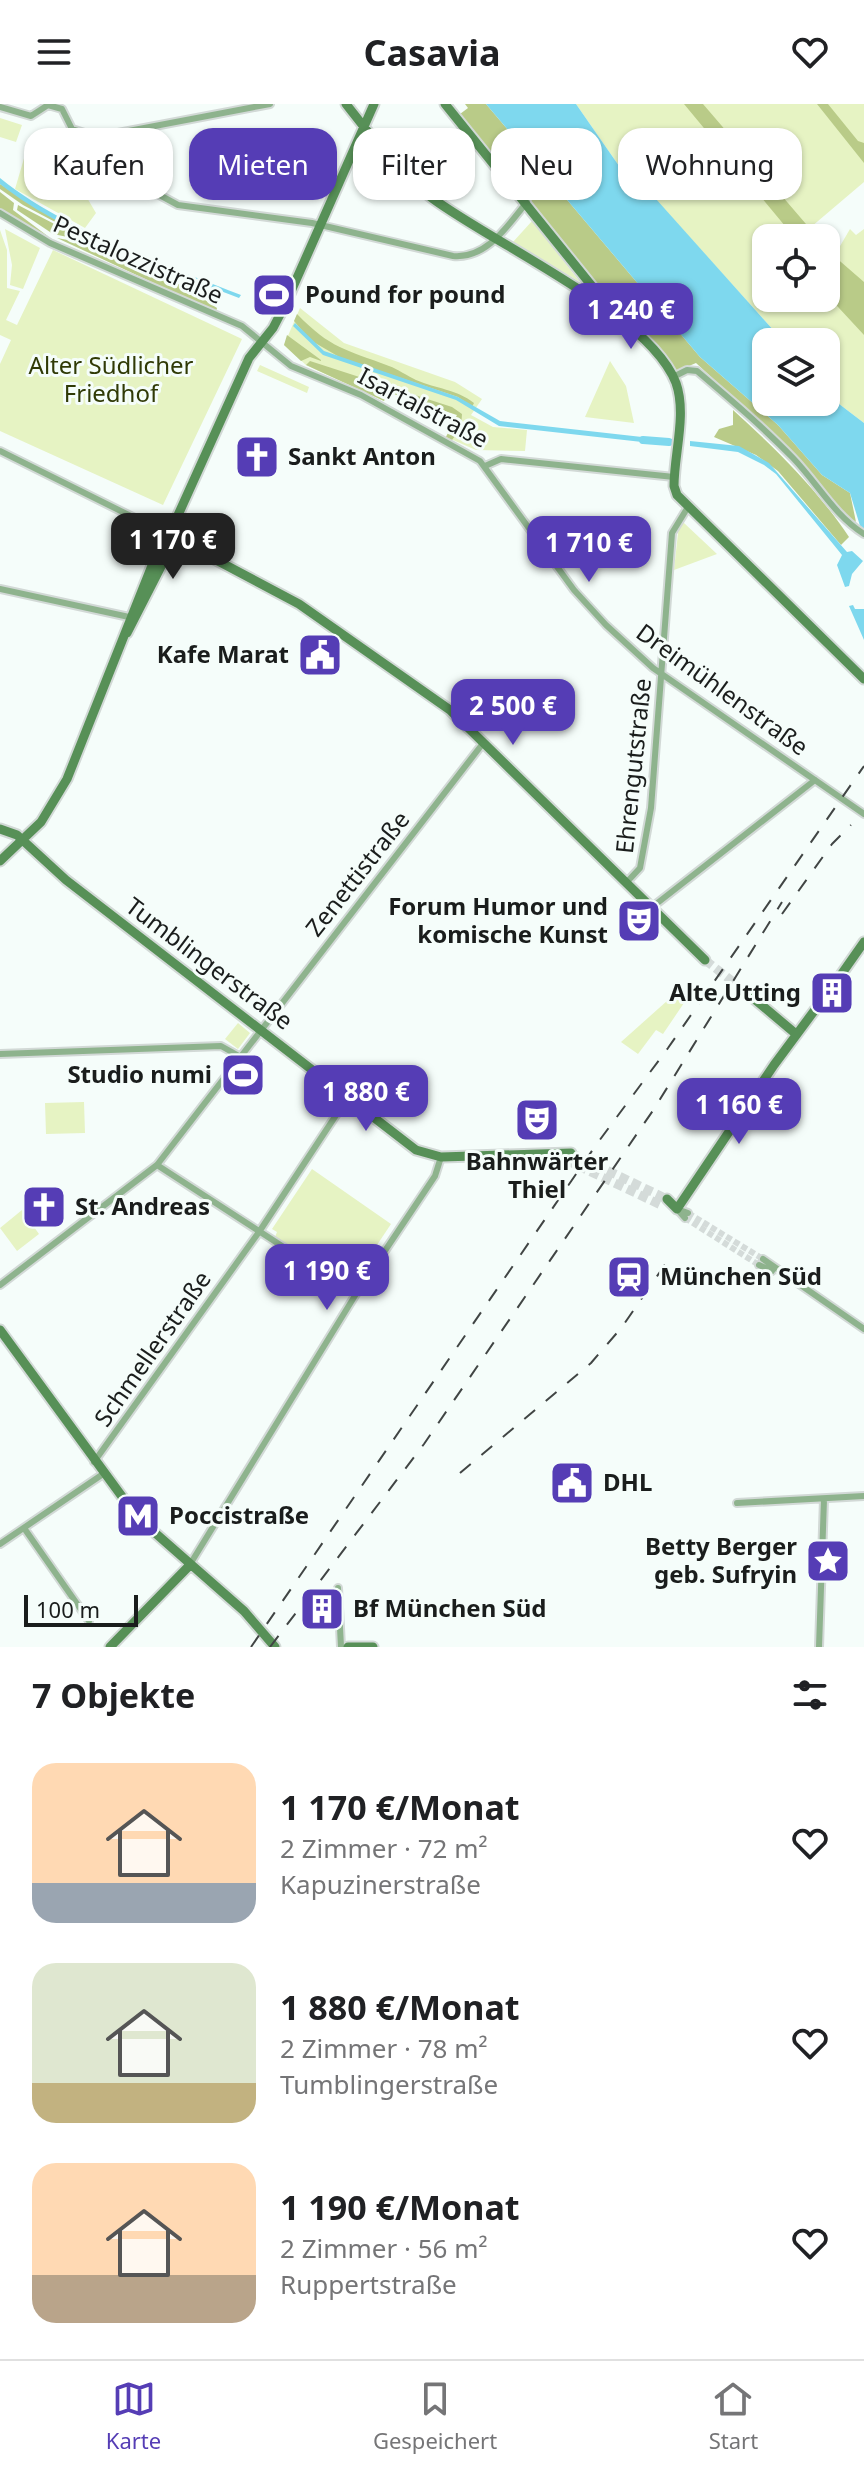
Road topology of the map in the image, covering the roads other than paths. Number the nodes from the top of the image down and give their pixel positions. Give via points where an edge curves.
1 (48, 104) edge
2 (56, 104) edge
3 (270, 104) edge
4 (346, 104) edge
5 (374, 104) edge
6 (445, 104) edge
7 (0, 107) edge
8 (72, 128) edge
9 (141, 128) edge
10 (365, 128) edge
11 (366, 128) edge
12 (353, 157) edge
13 (169, 200) edge
14 (436, 200) edge
15 (527, 202) junction
16 (0, 213) edge
17 (322, 225) junction
18 (495, 240) junction
19 (608, 306) junction
20 (261, 342) junction
21 (673, 377) junction
22 (0, 451) edge
23 (485, 466) junction
24 (674, 477) junction
25 (688, 507) junction
26 (862, 533) edge
27 (169, 535) junction
28 (0, 589) edge
29 (129, 617) junction
30 (125, 636) junction
31 (663, 673) junction
32 (864, 679) edge
33 (484, 742) junction
34 (815, 780) junction
35 (864, 814) edge
36 (5, 830) edge
37 (24, 841) junction
38 (0, 861) edge
39 (626, 883) junction
40 (650, 908) junction
41 (864, 942) edge
42 (705, 960) tunnel mouth
43 (831, 989) dead end
44 (746, 992) tunnel mouth
45 (823, 999) dead end
46 (261, 1029) junction
47 (796, 1034) junction
48 (0, 1054) edge
49 (239, 1056) junction
50 (348, 1097) junction
51 (569, 1156) tunnel mouth
52 (441, 1157) junction
53 (157, 1165) junction
54 (665, 1203) tunnel mouth
55 (677, 1209) junction
56 (687, 1215) tunnel mouth
57 (259, 1232) junction
58 (761, 1262) tunnel mouth
59 (0, 1285) edge
60 (356, 1294) junction
61 (864, 1329) edge
62 (0, 1330) edge
63 (94, 1462) junction
64 (103, 1474) junction
65 (864, 1496) edge
66 (824, 1499) junction
67 (737, 1503) dead end
68 (24, 1528) junction
69 (0, 1544) edge
70 (189, 1566) junction
71 (338, 1588) dead end
72 (89, 1621) dead end
73 (110, 1647) edge
74 (275, 1647) edge
75 (341, 1647) edge
76 (348, 1647) edge
77 (373, 1647) edge
78 (819, 1647) edge

1 - 2 street
1 - 7 street via 30,116
2 - 8 street
3 - 9 street
4 - 10 main road
5 - 11 main road
6 - 15 main road
12 - 17 main road
13 - 17 street
14 - 18 main road
15 - 18 street
15 - 19 main road
16 - 20 street, Pestalozzistraße via 50,243 242,326
17 - 18 street via 459,256 472,255
17 - 20 main road via 274,326
18 - 19 main road
19 - 21 main road
20 - 23 street, Isartalstraße via 291,366 358,393
20 - 27 main road
21 - 24 main road via 679,396
21 - 26 street via 697,371 785,450 834,509
22 - 27 street
23 - 24 street, Isartalstraße via 501,459
23 - 31 street, Dreimühlenstraße via 574,590
24 - 25 main road
25 - 31 street, Ehrengutstraße via 672,533
25 - 32 main road
27 - 29 main road
27 - 30 main road via 170,549
27 - 33 main road via 299,604 430,695
28 - 29 street
29 - 30 main road
30 - 37 main road via 67,779
31 - 34 street, Dreimühlenstraße
31 - 39 street, Ehrengutstraße via 645,842 640,869
33 - 39 main road
33 - 46 street, Zenettistraße
34 - 35 street, Dreimühlenstraße
34 - 40 street
36 - 37 main road, Tumblingerstraße
37 - 38 main road
37 - 46 main road, Tumblingerstraße via 66,880
39 - 40 main road
40 - 42 main road
41 - 43 main road
44 - 47 main road
45 - 47 main road
46 - 49 street, Zenettistraße
46 - 50 main road, Tumblingerstraße
47 - 55 main road
48 - 49 street via 221,1046
49 - 53 street
50 - 52 main road, Tumblingerstraße via 413,1148
50 - 57 street, Schmellerstraße
51 - 52 main road, Tumblingerstraße
52 - 60 street via 432,1180
53 - 57 street
53 - 59 street
54 - 55 main road
55 - 56 street
57 - 60 street
57 - 63 street, Schmellerstraße
58 - 61 street
60 - 70 street
62 - 63 main road
63 - 64 main road
64 - 68 street
64 - 70 main road via 137,1517
65 - 66 street
66 - 67 street
66 - 78 street
68 - 69 street
68 - 72 street
70 - 73 main road
70 - 74 main road via 244,1611
71 - 75 street
76 - 77 main road

